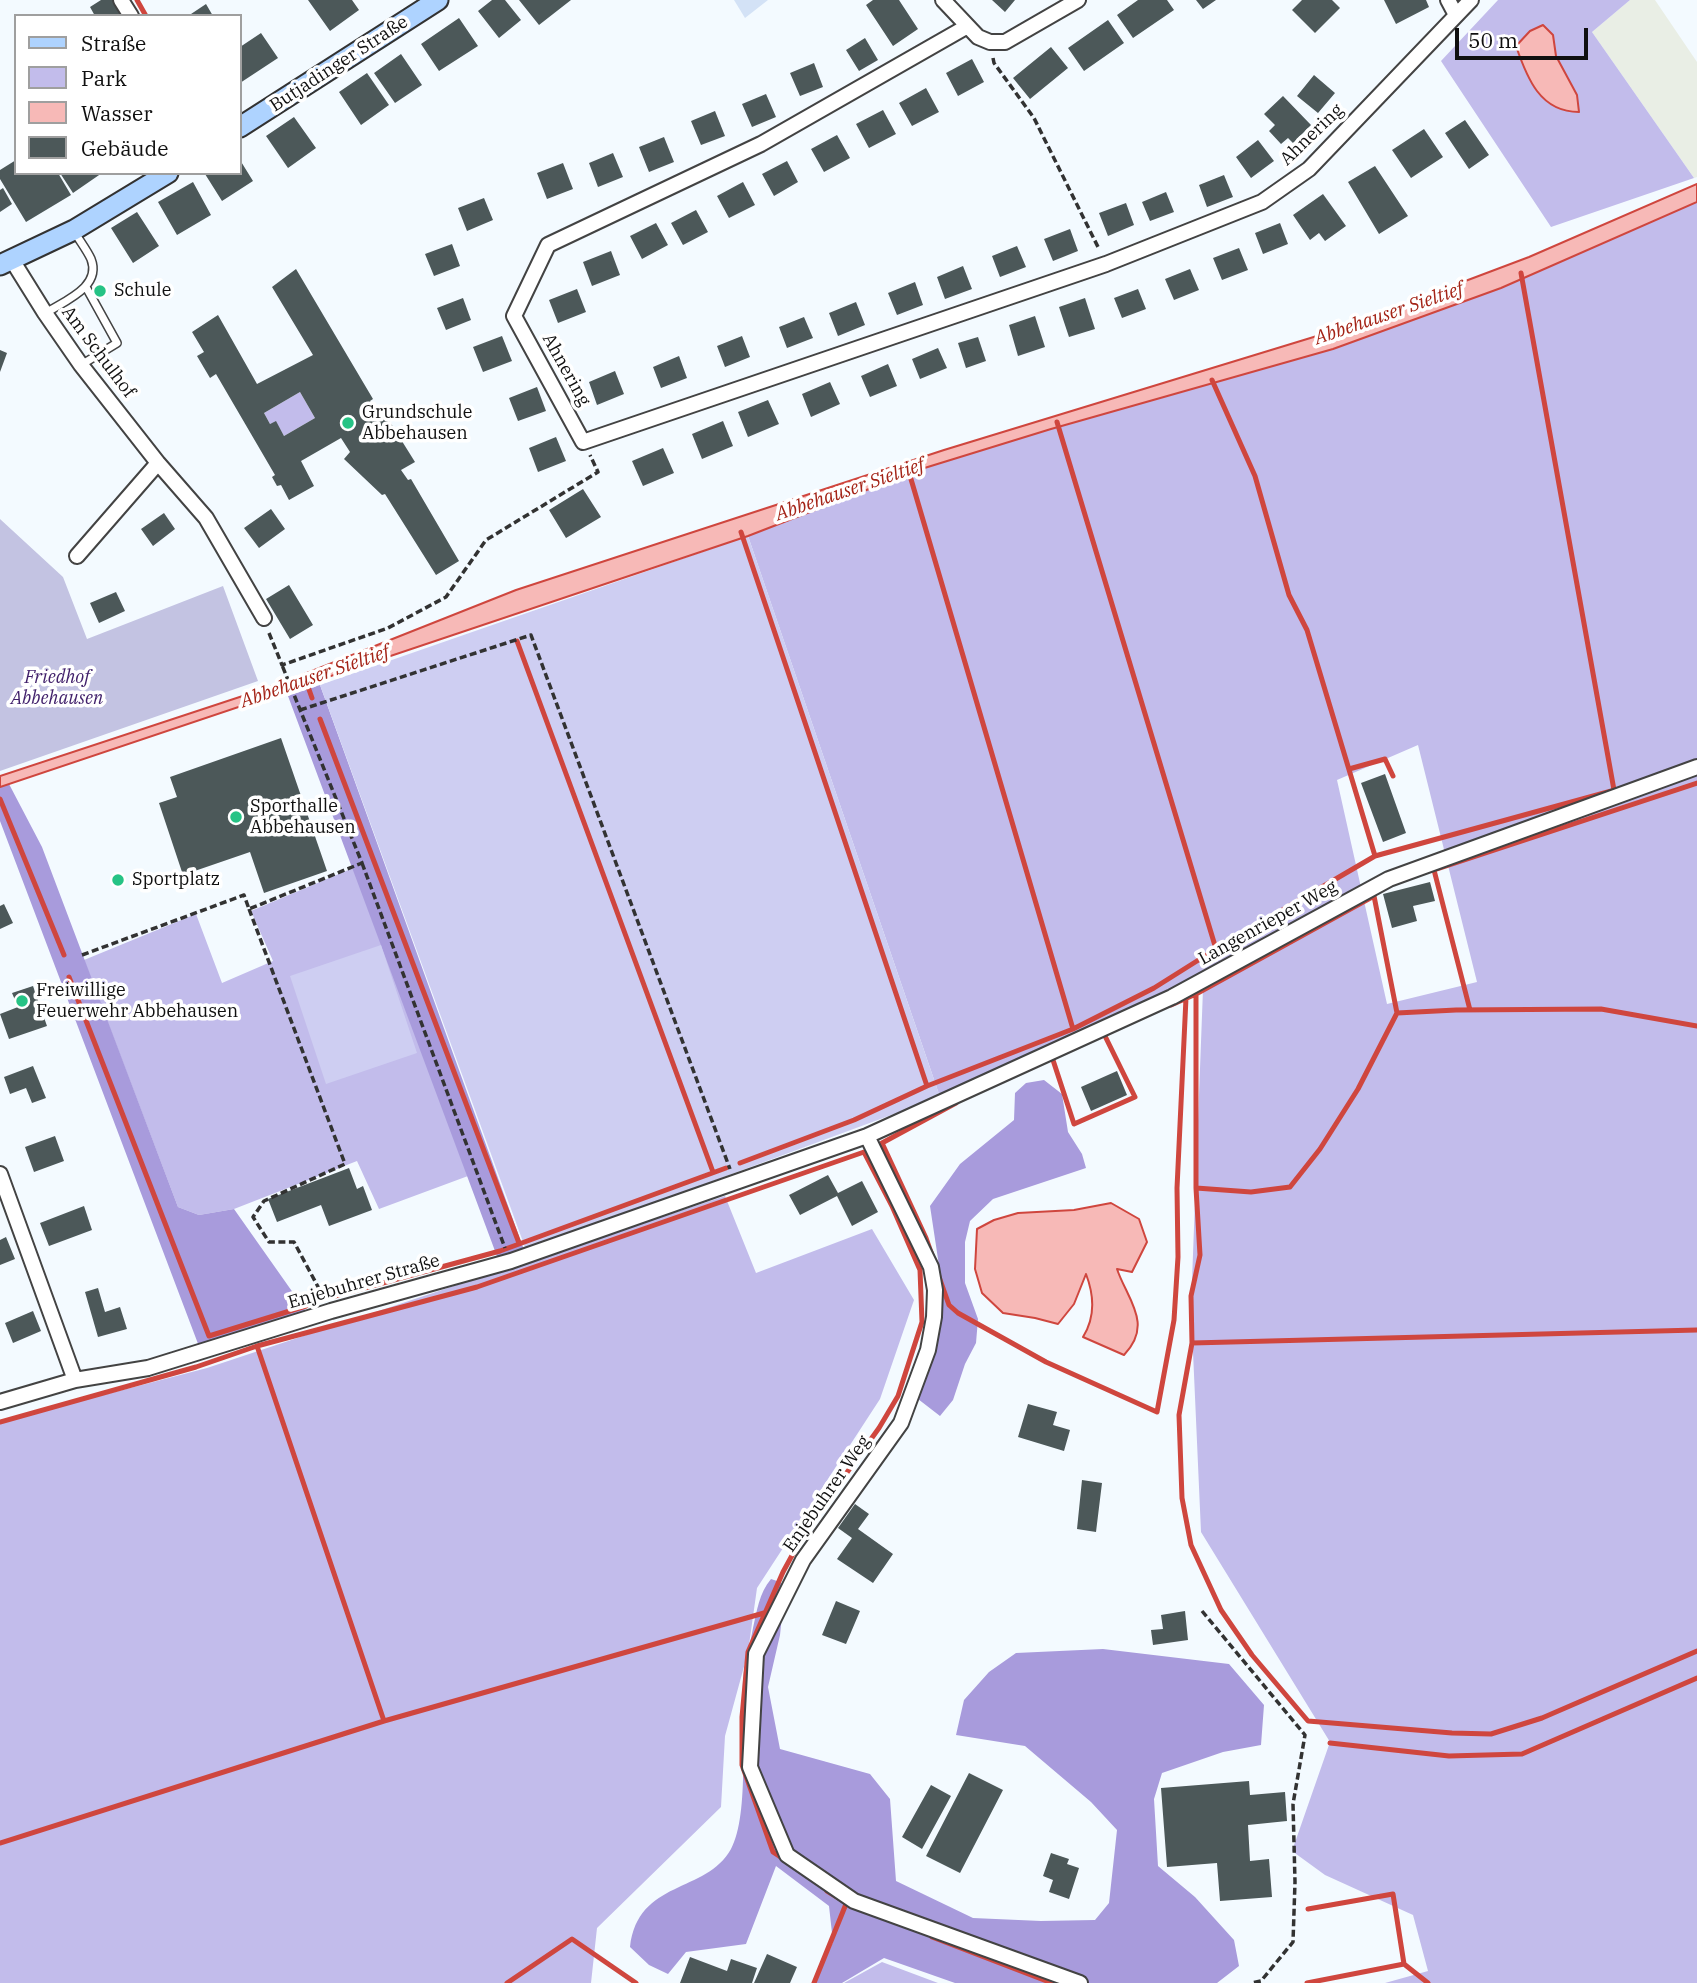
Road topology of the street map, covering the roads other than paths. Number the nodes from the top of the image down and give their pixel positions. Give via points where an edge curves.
1 (438, 0) edge
2 (943, 0) edge
3 (1078, 0) edge
4 (1448, 0) edge
5 (1471, 0) edge
6 (1456, 15) junction
7 (966, 27) junction
8 (242, 126) edge
9 (165, 175) edge
10 (74, 230) junction
11 (6, 263) edge
12 (86, 287) junction
13 (45, 313) junction
14 (81, 365) junction
15 (158, 463) junction
16 (76, 556) dead end
17 (264, 618) road end
18 (1697, 768) edge
19 (867, 1136) junction
20 (0, 1174) edge
21 (75, 1380) junction
22 (0, 1402) edge
23 (1080, 1983) edge

1 - 8 main road, Butjadinger Straße
2 - 7 street
3 - 7 street via 1005,42 990,42
4 - 6 street
5 - 6 street, Ahnering
6 - 7 street, Ahnering via 1309,169 1262,202 1106,264 583,442 514,316 548,245 761,144
9 - 10 main road
10 - 11 main road
10 - 12 lane via 91,260 93,270
11 - 13 street, Am Schulhof
12 - 13 lane
12 - 14 lane via 117,343
13 - 14 street, Am Schulhof
14 - 15 street, Am Schulhof
15 - 16 street
15 - 17 street, Am Schulhof via 206,519
18 - 19 street, Langenrieper Weg via 1389,879 1172,997
19 - 21 street, Enjebuhrer Straße via 511,1261 149,1368
19 - 23 street, Enjebuhrer Weg via 931,1267 934,1317 920,1374 901,1423 803,1560 756,1654 750,1767 787,1855 855,1900
20 - 21 street
21 - 22 street, Enjebuhrer Straße

